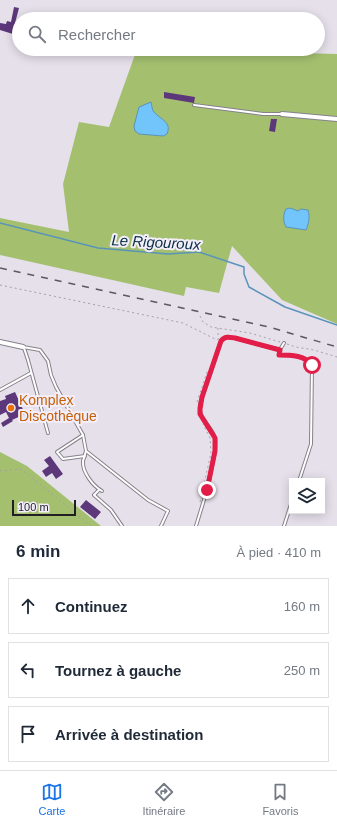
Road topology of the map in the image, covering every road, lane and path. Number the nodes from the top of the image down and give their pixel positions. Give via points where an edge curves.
1 (194, 105) dead end
2 (282, 114) joint
3 (337, 119) edge
4 (0, 285) edge
5 (200, 316) dead end
6 (218, 340) dead end
7 (0, 342) edge
8 (284, 343) junction
9 (23, 346) junction
10 (280, 350) junction
11 (337, 357) edge
12 (32, 373) junction
13 (0, 390) edge
14 (48, 433) dead end
15 (83, 435) junction
16 (86, 451) junction
17 (85, 456) junction
18 (0, 471) edge
19 (300, 478) edge
20 (289, 510) edge
21 (91, 526) edge
22 (122, 526) edge
23 (161, 526) edge
24 (196, 526) edge
25 (284, 526) edge

1 - 2 lane
2 - 3 street
4 - 6 path via 183,323
5 - 8 path via 203,322 211,327
7 - 9 street
8 - 10 lane
8 - 11 path
9 - 12 lane
9 - 15 lane via 40,350 48,361 56,387
10 - 19 lane via 279,355 293,355 312,365 311,444
10 - 24 lane via 235,338 228,337 221,341 200,404 200,414 215,438 215,451
12 - 13 lane
12 - 14 lane
15 - 16 lane
15 - 17 lane via 58,452 63,459
16 - 17 lane
16 - 23 lane via 148,500 168,511
17 - 22 lane via 85,471 100,491 94,496 111,510
18 - 21 path via 19,469 24,472
20 - 25 lane

